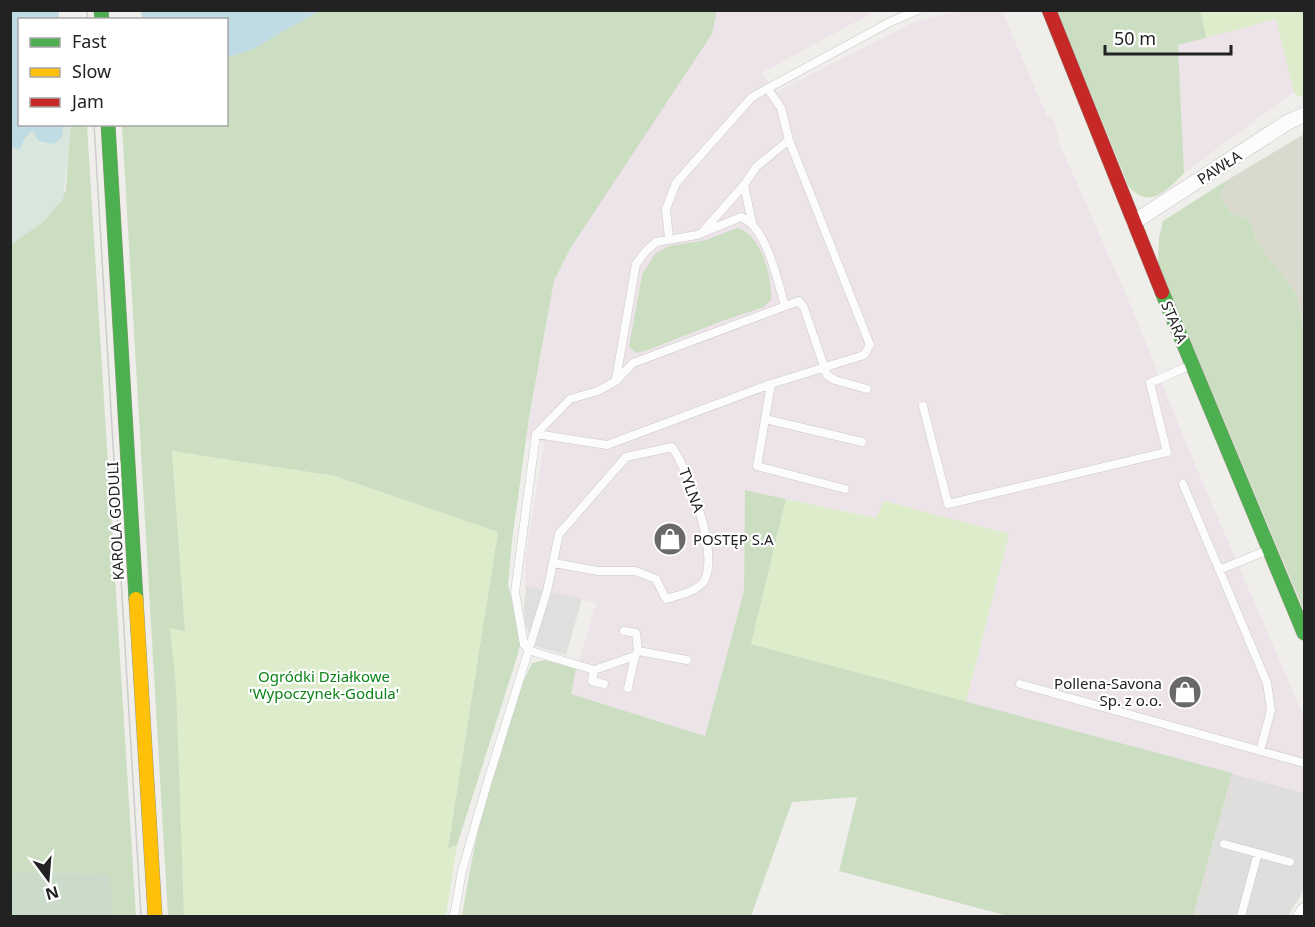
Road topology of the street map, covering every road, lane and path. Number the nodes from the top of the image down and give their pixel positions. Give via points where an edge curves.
1 (918, 10) edge
2 (1049, 10) edge
3 (768, 89) junction
4 (1305, 115) edge
5 (108, 126) edge
6 (789, 140) junction
7 (744, 185) junction
8 (753, 222) junction
9 (1134, 222) junction
10 (702, 232) junction
11 (669, 239) junction
12 (785, 306) junction
13 (1193, 364) junction
14 (824, 368) junction
15 (616, 381) junction
16 (771, 384) junction
17 (867, 389) dead end
18 (923, 406) dead end
19 (765, 419) junction
20 (536, 434) junction
21 (862, 442) dead end
22 (1183, 484) dead end
23 (845, 489) dead end
24 (1270, 549) junction
25 (554, 563) junction
26 (1219, 570) junction
27 (624, 631) dead end
28 (1305, 633) edge
29 (531, 651) junction
30 (637, 653) junction
31 (687, 660) dead end
32 (594, 670) junction
33 (604, 684) dead end
34 (1020, 684) dead end
35 (628, 688) dead end
36 (1260, 751) junction
37 (1305, 763) edge
38 (1224, 844) dead end
39 (1258, 853) junction
40 (1290, 862) dead end
41 (1305, 911) edge
42 (155, 916) edge
43 (454, 916) edge
44 (1241, 916) edge
45 (1301, 916) edge

1 - 3 lane
2 - 9 main road, STARA
3 - 6 lane via 781,108
3 - 11 lane via 752,97 676,183 666,209
4 - 9 street, PAWŁA via 1288,122
5 - 42 main road, KAROLA GODULI
6 - 7 lane via 756,167
6 - 14 lane via 870,345 864,355
7 - 8 lane
7 - 10 lane
8 - 10 lane via 741,217
8 - 12 lane via 762,236
9 - 13 main road, STARA
10 - 11 lane
11 - 15 lane via 656,242 636,264
12 - 14 lane via 799,301 804,308
12 - 15 lane via 633,363
13 - 18 lane via 1150,383 1167,452 948,504
13 - 24 main road, STARA
14 - 16 lane
14 - 17 lane via 834,380
15 - 20 lane via 570,399
16 - 19 lane
16 - 20 lane via 607,446
19 - 21 lane
19 - 23 lane via 757,466
20 - 29 lane via 515,592 524,645
22 - 26 lane
24 - 26 lane
24 - 28 main road, STARA
25 - 25 lane, TYLNA via 598,571 635,572 656,579 666,599 693,590 704,581 709,561 701,514 672,447 626,457 558,534
25 - 29 lane, TYLNA
26 - 36 lane via 1267,683 1271,710
27 - 30 lane via 636,633
29 - 32 lane
29 - 43 lane, TYLNA via 487,784 462,871
30 - 31 lane
30 - 32 lane
30 - 35 lane
32 - 33 lane via 592,681
34 - 36 lane
36 - 37 lane
38 - 39 lane
39 - 40 lane
39 - 44 lane
41 - 45 street

